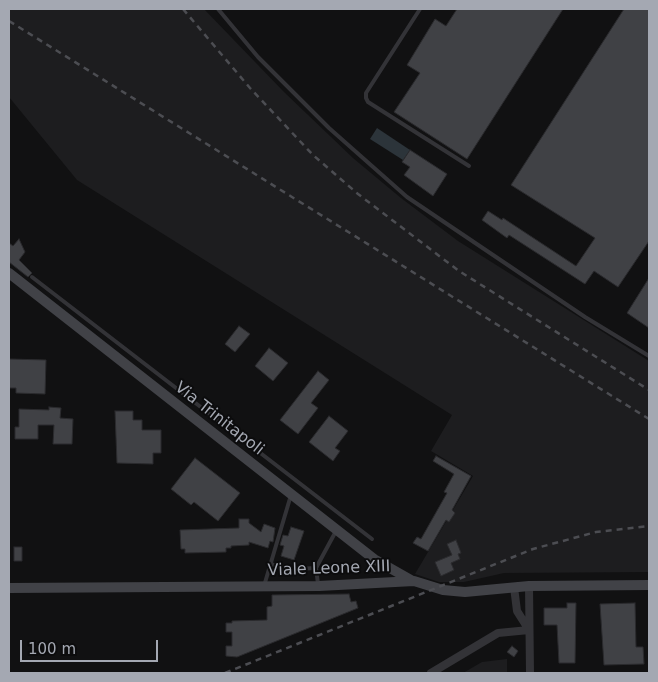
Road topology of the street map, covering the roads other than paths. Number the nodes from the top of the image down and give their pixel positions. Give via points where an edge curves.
1 (218, 9) edge
2 (420, 9) edge
3 (469, 166) dead end
4 (9, 273) edge
5 (32, 277) dead end
6 (125, 349) junction
7 (649, 356) edge
8 (118, 359) junction
9 (238, 436) junction
10 (231, 447) junction
11 (283, 470) junction
12 (275, 483) junction
13 (291, 495) junction
14 (332, 508) junction
15 (323, 519) junction
16 (336, 530) junction
17 (372, 539) dead end
18 (269, 564) junction
19 (316, 568) junction
20 (414, 581) junction
21 (649, 584) edge
22 (264, 586) junction
23 (319, 586) junction
24 (529, 586) junction
25 (514, 587) junction
26 (9, 588) edge
27 (529, 630) junction
28 (431, 673) edge
29 (530, 673) edge

1 - 7 lane via 258,57 329,128 407,198
2 - 3 lane via 366,93 366,100
4 - 8 main road, Via Trinitapoli
5 - 6 lane
6 - 8 lane
6 - 9 lane
8 - 10 main road, Via Trinitapoli
9 - 10 lane
9 - 11 lane
10 - 12 main road, Via Trinitapoli
11 - 12 lane
11 - 14 lane
12 - 13 main road, Via Trinitapoli
13 - 15 main road, Via Trinitapoli
13 - 18 lane
14 - 15 lane
14 - 17 lane
15 - 16 main road, Via Trinitapoli
16 - 19 lane
16 - 20 main road, Via Trinitapoli via 389,569
18 - 19 lane via 296,569
18 - 22 lane
19 - 23 lane
20 - 23 main road, Viale Leone XIII
20 - 25 main road, Viale Leone XIII via 457,592
21 - 24 main road, Viale Leone XIII
22 - 23 main road, Viale Leone XIII
22 - 26 main road, Viale Leone XIII
24 - 25 main road, Viale Leone XIII
24 - 27 street
25 - 27 street via 517,611
27 - 28 street via 498,633
27 - 29 street

